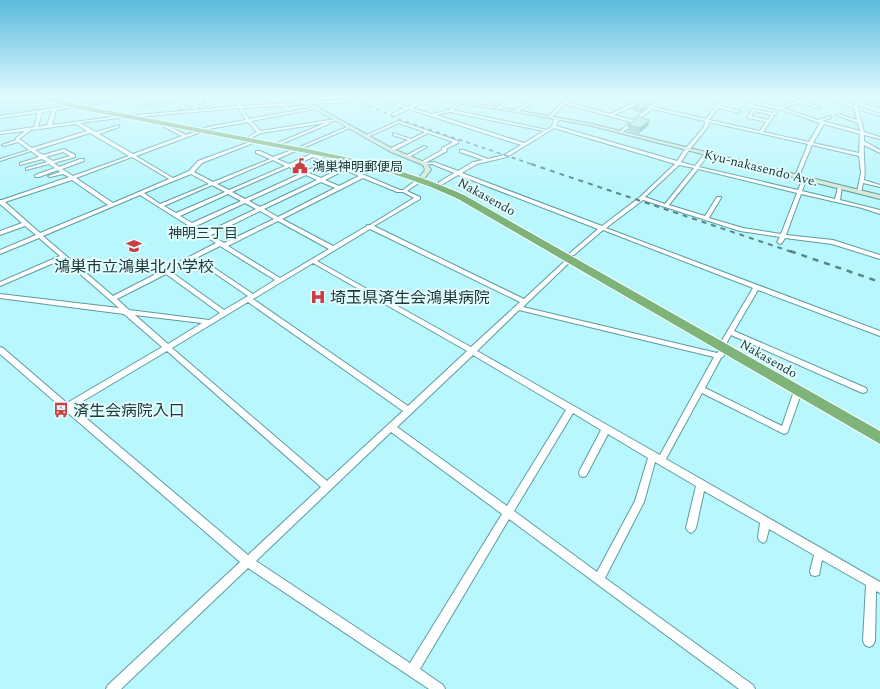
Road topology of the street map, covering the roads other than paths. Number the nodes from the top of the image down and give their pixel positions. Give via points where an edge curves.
1 (15, 128) edge
2 (41, 128) edge
3 (85, 128) edge
4 (110, 128) edge
5 (169, 128) edge
6 (187, 128) edge
7 (208, 128) joint
8 (256, 128) edge
9 (284, 128) edge
10 (316, 128) edge
11 (347, 128) edge
12 (352, 128) edge
13 (384, 128) edge
14 (417, 128) edge
15 (473, 128) edge
16 (533, 128) edge
17 (552, 128) edge
18 (558, 128) edge
19 (603, 128) edge
20 (626, 128) edge
21 (705, 128) edge
22 (744, 128) edge
23 (764, 128) edge
24 (817, 128) edge
25 (843, 128) edge
26 (861, 128) edge
27 (35, 129) joint
28 (29, 130) junction
29 (14, 131) junction
30 (200, 131) junction
31 (547, 131) junction
32 (260, 132) junction
33 (428, 132) junction
34 (621, 132) junction
35 (761, 132) junction
36 (1, 133) edge
37 (93, 133) junction
38 (862, 133) junction
39 (394, 134) dead end
40 (185, 136) junction
41 (366, 136) junction
42 (880, 138) edge
43 (253, 139) junction
44 (411, 140) junction
45 (19, 141) junction
46 (862, 142) junction
47 (280, 143) junction
48 (811, 143) junction
49 (523, 144) junction
50 (4, 145) dead end
51 (425, 147) dead end
52 (300, 148) junction
53 (687, 149) junction
54 (32, 150) junction
55 (390, 150) junction
56 (462, 150) dead end
57 (258, 152) dead end
58 (880, 152) edge
59 (315, 154) junction
60 (707, 154) junction
61 (133, 155) junction
62 (861, 155) junction
63 (407, 156) junction
64 (43, 157) junction
65 (274, 158) junction
66 (0, 160) edge
67 (82, 160) dead end
68 (488, 160) junction
69 (51, 162) junction
70 (330, 162) junction
71 (424, 163) junction
72 (678, 163) junction
73 (22, 164) dead end
74 (290, 165) junction
75 (697, 167) junction
76 (59, 168) junction
77 (346, 168) junction
78 (28, 170) dead end
79 (64, 172) junction
80 (191, 172) junction
81 (305, 173) junction
82 (458, 173) junction
83 (37, 176) dead end
84 (50, 176) dead end
85 (363, 176) junction
86 (797, 176) junction
87 (72, 178) junction
88 (423, 178) junction
89 (805, 178) junction
90 (172, 179) junction
91 (321, 180) junction
92 (861, 180) junction
93 (442, 183) junction
94 (213, 184) junction
95 (880, 186) edge
96 (840, 187) junction
97 (339, 188) junction
98 (404, 191) junction
99 (229, 192) junction
100 (799, 192) junction
101 (859, 192) junction
102 (140, 193) junction
103 (880, 197) edge
104 (642, 198) junction
105 (719, 198) dead end
106 (244, 201) junction
107 (837, 201) junction
108 (0, 202) edge
109 (112, 205) junction
110 (161, 206) junction
111 (666, 206) junction
112 (261, 210) junction
113 (880, 212) edge
114 (177, 215) junction
115 (278, 219) junction
116 (706, 219) junction
117 (25, 224) junction
118 (193, 225) junction
119 (369, 226) junction
120 (603, 228) junction
121 (0, 233) edge
122 (208, 234) junction
123 (39, 236) junction
124 (783, 236) junction
125 (780, 242) dead end
126 (223, 244) junction
127 (332, 248) junction
128 (0, 252) edge
129 (63, 257) junction
130 (194, 257) junction
131 (571, 257) junction
132 (880, 257) edge
133 (312, 260) junction
134 (166, 271) junction
135 (279, 280) junction
136 (0, 284) edge
137 (757, 287) junction
138 (0, 296) edge
139 (250, 298) junction
140 (112, 299) junction
141 (525, 302) junction
142 (518, 308) junction
143 (125, 312) junction
144 (224, 313) junction
145 (210, 322) junction
146 (730, 332) junction
147 (880, 334) edge
148 (166, 348) junction
149 (722, 349) junction
150 (0, 350) edge
151 (472, 351) junction
152 (701, 389) junction
153 (863, 390) dead end
154 (798, 391) junction
155 (67, 407) junction
156 (571, 409) junction
157 (408, 410) junction
158 (390, 427) junction
159 (606, 429) junction
160 (880, 431) edge
161 (880, 438) edge
162 (657, 459) junction
163 (583, 473) dead end
164 (701, 484) junction
165 (326, 487) junction
166 (509, 514) junction
167 (765, 521) junction
168 (691, 528) dead end
169 (763, 538) dead end
170 (819, 553) junction
171 (247, 561) junction
172 (816, 571) dead end
173 (599, 580) junction
174 (876, 586) edge
175 (869, 641) dead end
176 (412, 671) junction
177 (117, 687) edge
178 (439, 689) edge
179 (749, 689) edge

1 - 29 street
2 - 27 street
3 - 37 street
4 - 37 street
5 - 40 street
6 - 30 highway, Nakasendo
7 - 30 street
7 - 43 highway, Nakasendo
8 - 32 street
9 - 32 street
10 - 47 street
11 - 52 street
12 - 41 main road
13 - 41 street
14 - 33 street
15 - 49 street
16 - 31 street
17 - 31 street
18 - 72 street
19 - 34 main road, Kyu-nakasendo Ave.
20 - 34 street
21 - 53 street
22 - 35 street
23 - 35 street
24 - 48 street
25 - 38 street
26 - 38 street
27 - 28 street
28 - 29 street
28 - 45 street via 17,139
29 - 36 street
30 - 40 street
30 - 43 highway, Nakasendo
31 - 49 street
32 - 43 street
33 - 44 street
33 - 71 street via 456,142
34 - 53 main road, Kyu-nakasendo Ave.
35 - 48 street
37 - 54 street
37 - 61 street
38 - 42 street
38 - 46 street
39 - 44 street
40 - 61 street
41 - 55 main road
43 - 47 highway, Nakasendo
43 - 52 highway, Nakasendo
43 - 80 street via 200,162
44 - 55 street
45 - 50 street
45 - 54 street
46 - 58 street
46 - 62 street
47 - 52 highway, Nakasendo
48 - 62 street
48 - 86 street
49 - 68 street via 505,156
51 - 63 street
52 - 59 highway, Nakasendo
52 - 65 street
52 - 88 highway, Nakasendo via 370,161
53 - 60 main road, Kyu-nakasendo Ave.
53 - 72 street
54 - 64 street
54 - 66 street
55 - 63 main road
56 - 68 street
57 - 65 street
59 - 70 street
59 - 74 street
59 - 88 highway, Nakasendo
60 - 75 street
60 - 86 main road, Kyu-nakasendo Ave.
61 - 87 street
61 - 90 street
62 - 92 street
63 - 71 main road
64 - 69 street
64 - 69 street via 64,150 73,156
64 - 73 street
65 - 74 street
65 - 94 street
67 - 76 street
68 - 82 street via 475,163
69 - 76 street
69 - 78 street
70 - 77 street
70 - 81 street
71 - 82 street via 432,163
71 - 88 main road via 428,170
72 - 75 street
72 - 104 street
74 - 81 street
74 - 99 street
75 - 100 street
75 - 111 street
76 - 79 street
76 - 83 street
77 - 85 street
77 - 91 street
79 - 84 street
79 - 87 street
80 - 90 street
80 - 94 street
81 - 91 street
81 - 106 street
82 - 93 street
82 - 120 street
85 - 97 street
85 - 98 street
86 - 89 main road, Kyu-nakasendo Ave.
87 - 108 street
87 - 109 street
88 - 93 highway, Nakasendo
88 - 98 street
88 - 131 highway, Nakasendo
89 - 96 main road, Kyu-nakasendo Ave.
89 - 100 street
90 - 102 street
91 - 97 street
91 - 112 street
92 - 95 street
92 - 101 street
93 - 131 highway, Nakasendo via 473,198
94 - 99 street
94 - 110 street
96 - 101 main road, Kyu-nakasendo Ave.
96 - 107 street
97 - 115 street
98 - 119 street via 418,198
99 - 106 street
99 - 114 street
100 - 107 street
100 - 124 street
101 - 103 main road, Kyu-nakasendo Ave.
102 - 109 street
102 - 110 street
104 - 111 street
104 - 120 street
105 - 116 street
106 - 112 street
106 - 118 street
107 - 113 street
108 - 117 street
109 - 123 street
110 - 114 street
111 - 116 street
112 - 115 street
112 - 122 street
114 - 118 street
115 - 126 street
115 - 127 street
116 - 124 street via 742,230
117 - 121 street
117 - 123 street
118 - 122 street
119 - 127 street
119 - 141 street
120 - 131 street
120 - 137 street
122 - 126 street
123 - 128 street
123 - 129 street
124 - 125 street
124 - 132 street via 833,242
126 - 130 street
126 - 135 street
127 - 133 street
129 - 136 street
129 - 140 street
130 - 134 street
130 - 139 street
131 - 141 street
131 - 149 highway, Nakasendo
133 - 135 street
133 - 151 street
134 - 140 street
134 - 144 street
135 - 139 street
137 - 146 street
137 - 147 street
138 - 143 street
139 - 144 street
139 - 157 street
140 - 143 street
141 - 142 street
142 - 149 street
142 - 151 street
143 - 145 street
143 - 148 street
144 - 145 street
145 - 148 street
146 - 149 street
146 - 153 street
148 - 155 street
148 - 165 street
149 - 152 street
149 - 154 highway, Nakasendo
149 - 160 highway, Nakasendo
150 - 155 street
151 - 156 street
151 - 157 street
152 - 154 street via 784,431
152 - 162 street
154 - 161 highway, Nakasendo
155 - 171 street
156 - 159 street
156 - 166 street
157 - 158 street
158 - 165 street
158 - 166 street
159 - 162 street
159 - 163 street
162 - 164 street
162 - 173 street via 639,502
164 - 167 street
164 - 168 street
165 - 171 street
166 - 173 street
166 - 176 street
167 - 169 street
167 - 170 street
170 - 172 street
170 - 174 street
171 - 176 street
171 - 177 street
173 - 179 street
174 - 175 street
176 - 178 street

